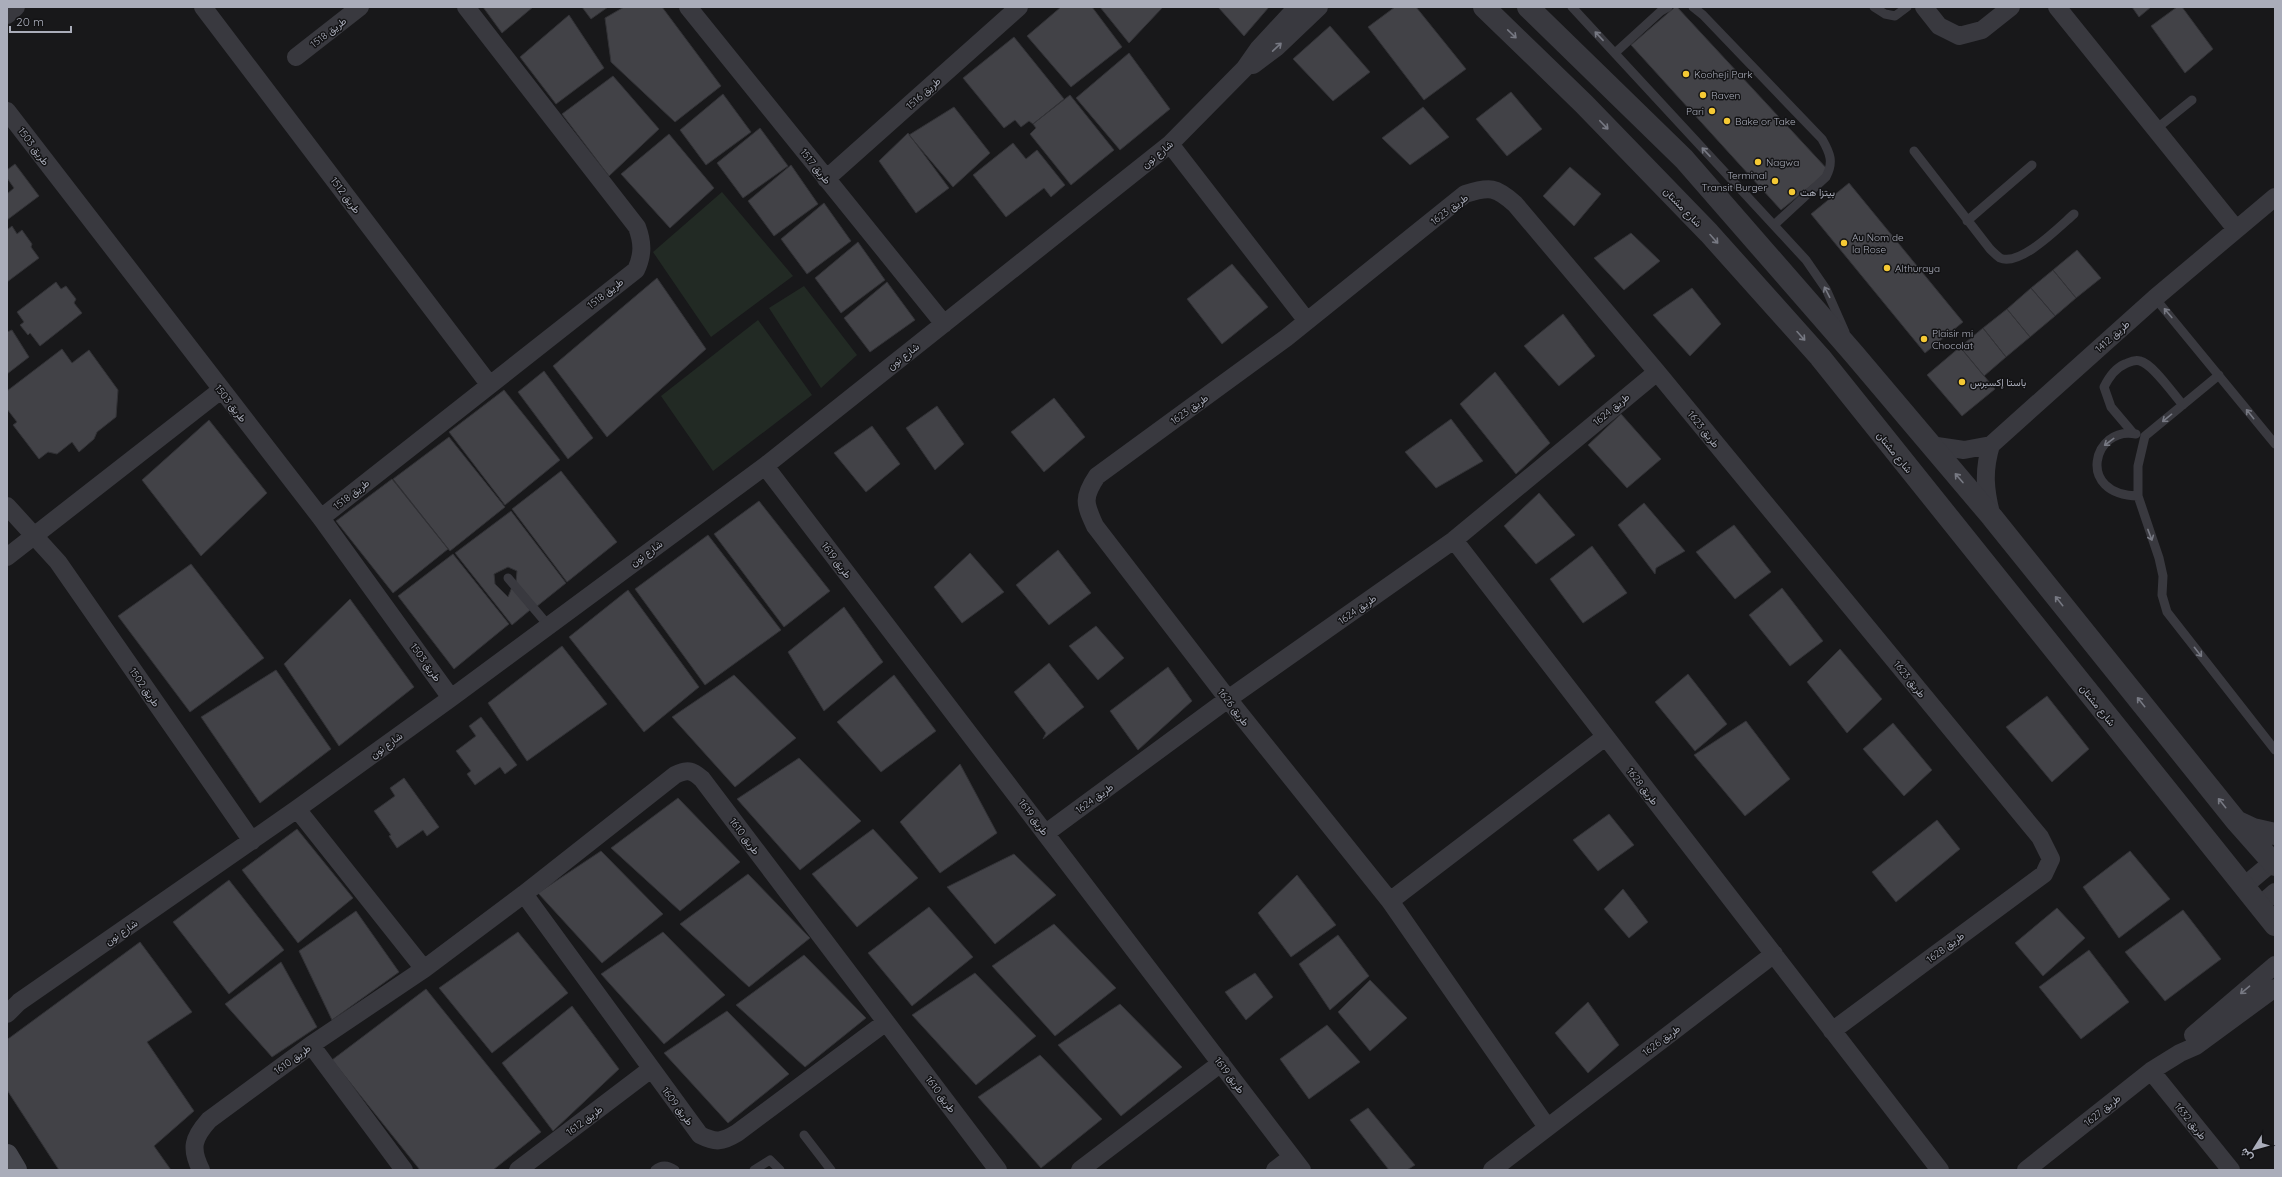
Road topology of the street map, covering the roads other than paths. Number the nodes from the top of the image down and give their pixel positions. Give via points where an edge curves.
1 (16, 7) edge
2 (203, 7) edge
3 (360, 7) edge
4 (466, 7) edge
5 (688, 7) edge
6 (1019, 7) edge
7 (1297, 7) edge
8 (1319, 7) edge
9 (1484, 7) edge
10 (1528, 7) edge
11 (1572, 7) edge
12 (1668, 7) edge
13 (1693, 7) edge
14 (1874, 7) edge
15 (1907, 7) edge
16 (1924, 7) edge
17 (2011, 7) edge
18 (2057, 7) edge
19 (7, 15) edge
20 (1615, 53) junction
21 (296, 57) dead end
22 (1245, 68) junction
23 (2192, 100) dead end
24 (7, 112) edge
25 (2156, 129) junction
26 (1170, 144) junction
27 (1914, 151) dead end
28 (2032, 165) dead end
29 (826, 179) junction
30 (2275, 197) edge
31 (2074, 214) dead end
32 (1967, 220) junction
33 (1774, 225) junction
34 (2236, 229) junction
35 (2155, 298) junction
36 (1307, 321) junction
37 (944, 324) junction
38 (1854, 354) junction
39 (1657, 372) junction
40 (2219, 375) junction
41 (489, 384) junction
42 (221, 390) junction
43 (2183, 405) junction
44 (2133, 433) junction
45 (2145, 436) junction
46 (2275, 444) edge
47 (1930, 445) junction
48 (1991, 445) junction
49 (765, 466) junction
50 (2138, 496) junction
51 (7, 506) edge
52 (1086, 507) joint
53 (1992, 517) junction
54 (321, 518) junction
55 (35, 537) junction
56 (1454, 540) junction
57 (7, 557) edge
58 (508, 578) dead end
59 (548, 625) junction
60 (452, 698) junction
61 (1228, 699) junction
62 (1605, 737) junction
63 (2275, 750) edge
64 (297, 809) junction
65 (2237, 822) junction
66 (1046, 834) junction
67 (2275, 834) edge
68 (252, 841) junction
69 (2051, 859) joint
70 (2274, 862) edge
71 (2243, 887) junction
72 (2275, 892) edge
73 (524, 894) junction
74 (1390, 902) junction
75 (2259, 906) junction
76 (2275, 926) edge
77 (1774, 954) junction
78 (2275, 965) edge
79 (424, 969) junction
80 (2275, 988) edge
81 (11, 1007) edge
82 (886, 1022) junction
83 (1832, 1031) junction
84 (311, 1045) junction
85 (2180, 1053) junction
86 (1221, 1063) junction
87 (651, 1069) junction
88 (2151, 1071) junction
89 (1547, 1127) junction
90 (804, 1135) dead end
91 (7, 1155) edge
92 (1297, 1163) edge
93 (16, 1170) edge
94 (201, 1170) edge
95 (404, 1170) edge
96 (518, 1170) edge
97 (655, 1170) edge
98 (675, 1170) edge
99 (754, 1170) edge
100 (780, 1170) edge
101 (831, 1170) edge
102 (998, 1170) edge
103 (1080, 1170) edge
104 (1275, 1170) edge
105 (1492, 1170) edge
106 (1940, 1170) edge
107 (2026, 1170) edge
108 (2231, 1170) edge

1 - 19 street
2 - 41 street, طريق 1512
3 - 21 street, طريق 1518
4 - 41 street, طريق 1518 via 637,227 642,246 641,259 636,270
5 - 29 street, طريق 1517
6 - 29 street, طريق 1516
7 - 22 street, شارع نون via 1259,48
22 -> 8 street, شارع نون via 1268,56
9 -> 71 street, شارع مشتان via 1584,104 1708,233 1820,357
10 - 38 street via 1684,159
20 -> 11 lane
12 - 20 lane
13 - 33 lane via 1822,139 1831,155 1831,168 1826,177
14 - 15 lane via 1895,16
16 - 17 street via 1939,26 1959,36 1982,30
18 - 25 street
33 -> 20 lane
22 - 26 street, شارع نون
23 - 25 lane
24 - 42 street, طريق 1503
25 - 34 street
26 - 36 street
26 - 37 street, شارع نون
27 - 32 lane
28 - 32 lane
29 - 37 street, طريق 1517
30 - 34 street, طريق 1412
31 - 32 lane via 2026,254 2013,259 2000,258 1990,250
38 -> 33 lane via 1826,289 1806,260
34 - 35 street, طريق 1412
40 -> 35 lane
35 - 48 street, طريق 1412
36 - 39 street, طريق 1623 via 1465,194 1484,188 1500,191 1515,204
36 - 52 street, طريق 1623 via 1097,476 1087,490
37 - 49 street, شارع نون
38 - 47 street
39 - 56 street, طريق 1624
39 - 69 street, طريق 1623 via 2040,837
40 - 43 lane
46 -> 40 lane
41 - 54 street, طريق 1518
42 - 54 street, طريق 1503
42 - 55 street
43 - 44 lane via 2149,366 2133,360 2122,365 2109,376 2104,386 2111,407
43 -> 45 lane
44 - 45 lane
44 -> 50 lane via 2122,434 2106,443 2097,456 2098,470 2103,482 2112,491
45 - 50 lane via 2138,466
47 - 48 street via 1964,450
53 -> 47 street
48 - 53 street via 1984,475
49 - 59 street, شارع نون
49 - 66 street, طريق 1619
50 -> 63 lane via 2159,558 2163,576 2162,595 2167,612
51 - 55 street, طريق 1502
52 - 61 street, طريق 1626 via 1095,526
65 -> 53 street
54 - 60 street, طريق 1503
55 - 57 street
55 - 68 street, طريق 1502 via 58,562
56 - 61 street, طريق 1624
56 - 62 street, طريق 1628
58 - 59 lane
59 - 60 street, شارع نون
60 - 64 street, شارع نون
61 - 66 street, طريق 1624
61 - 74 street, طريق 1626
62 - 74 street
62 - 77 street, طريق 1628
64 - 68 street, شارع نون
64 - 79 street
65 - 67 street
65 - 70 street
66 - 86 street, طريق 1619
68 - 81 street, شارع نون
69 - 83 street, طريق 1628 via 2044,874
70 - 71 street
71 - 75 street, شارع مشتان
72 - 75 street
73 - 79 street, طريق 1610
73 - 82 street, طريق 1610 via 675,774 684,770 694,772
73 - 87 street, طريق 1609
74 - 89 street, طريق 1626
75 - 76 street, شارع مشتان
77 - 83 street, طريق 1628
77 - 89 street, طريق 1626
78 -> 85 street, طريق 1627 via 2189,1038
79 - 84 street, طريق 1610
80 - 85 street, طريق 1627 via 2196,1046
82 - 87 street, طريق 1609 via 726,1140 712,1141 700,1135
82 - 102 street, طريق 1610
83 - 106 street, طريق 1628
84 - 94 street, طريق 1610 via 209,1120 199,1131 194,1143 195,1157
84 - 95 street
85 - 88 street, طريق 1627
86 - 92 street, طريق 1619
86 - 103 street
87 - 96 street, طريق 1612
88 - 107 street, طريق 1627
88 - 108 street, طريق 1632
89 - 105 street, طريق 1626
90 - 101 lane
91 - 93 main road
92 - 104 street
97 - 98 lane via 660,1166 667,1166
99 - 100 lane via 770,1160

